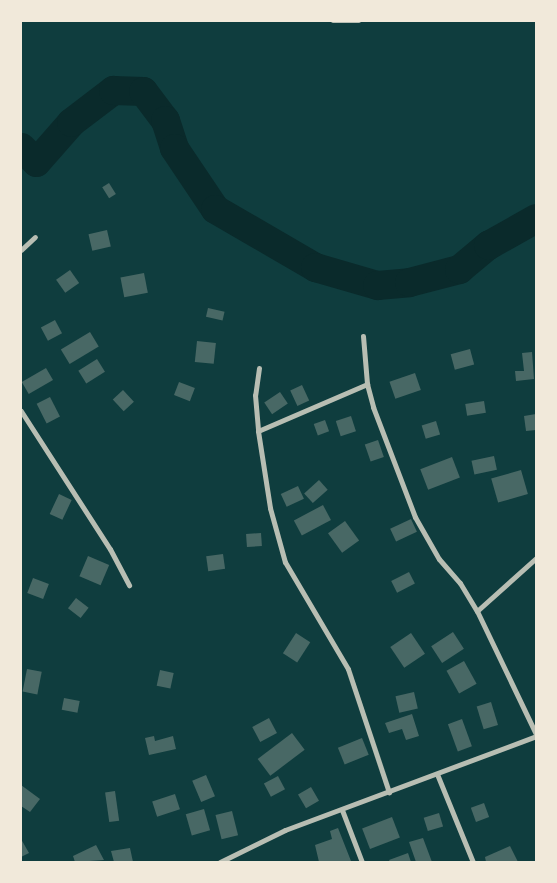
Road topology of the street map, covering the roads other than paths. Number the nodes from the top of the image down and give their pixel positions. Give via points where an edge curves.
1 (333, 21) edge
2 (359, 21) edge
3 (35, 237) dead end
4 (21, 250) edge
5 (363, 336) dead end
6 (259, 368) dead end
7 (366, 384) junction
8 (21, 412) edge
9 (258, 431) junction
10 (536, 558) edge
11 (129, 585) dead end
12 (477, 611) junction
13 (536, 735) edge
14 (437, 774) junction
15 (389, 792) junction
16 (342, 810) junction
17 (233, 859) edge
18 (220, 862) edge
19 (362, 862) edge
20 (473, 862) edge

1 - 2 lane
3 - 4 street
5 - 7 street
6 - 9 street via 255,395
7 - 9 street
7 - 12 street via 381,434 415,517 439,559 460,583
8 - 11 street via 110,549
9 - 15 street via 270,508 285,562 348,669 369,723
10 - 12 street
12 - 13 street
13 - 14 street
14 - 15 street
14 - 20 street
15 - 16 street
16 - 17 street via 285,830
16 - 19 street
17 - 18 street

